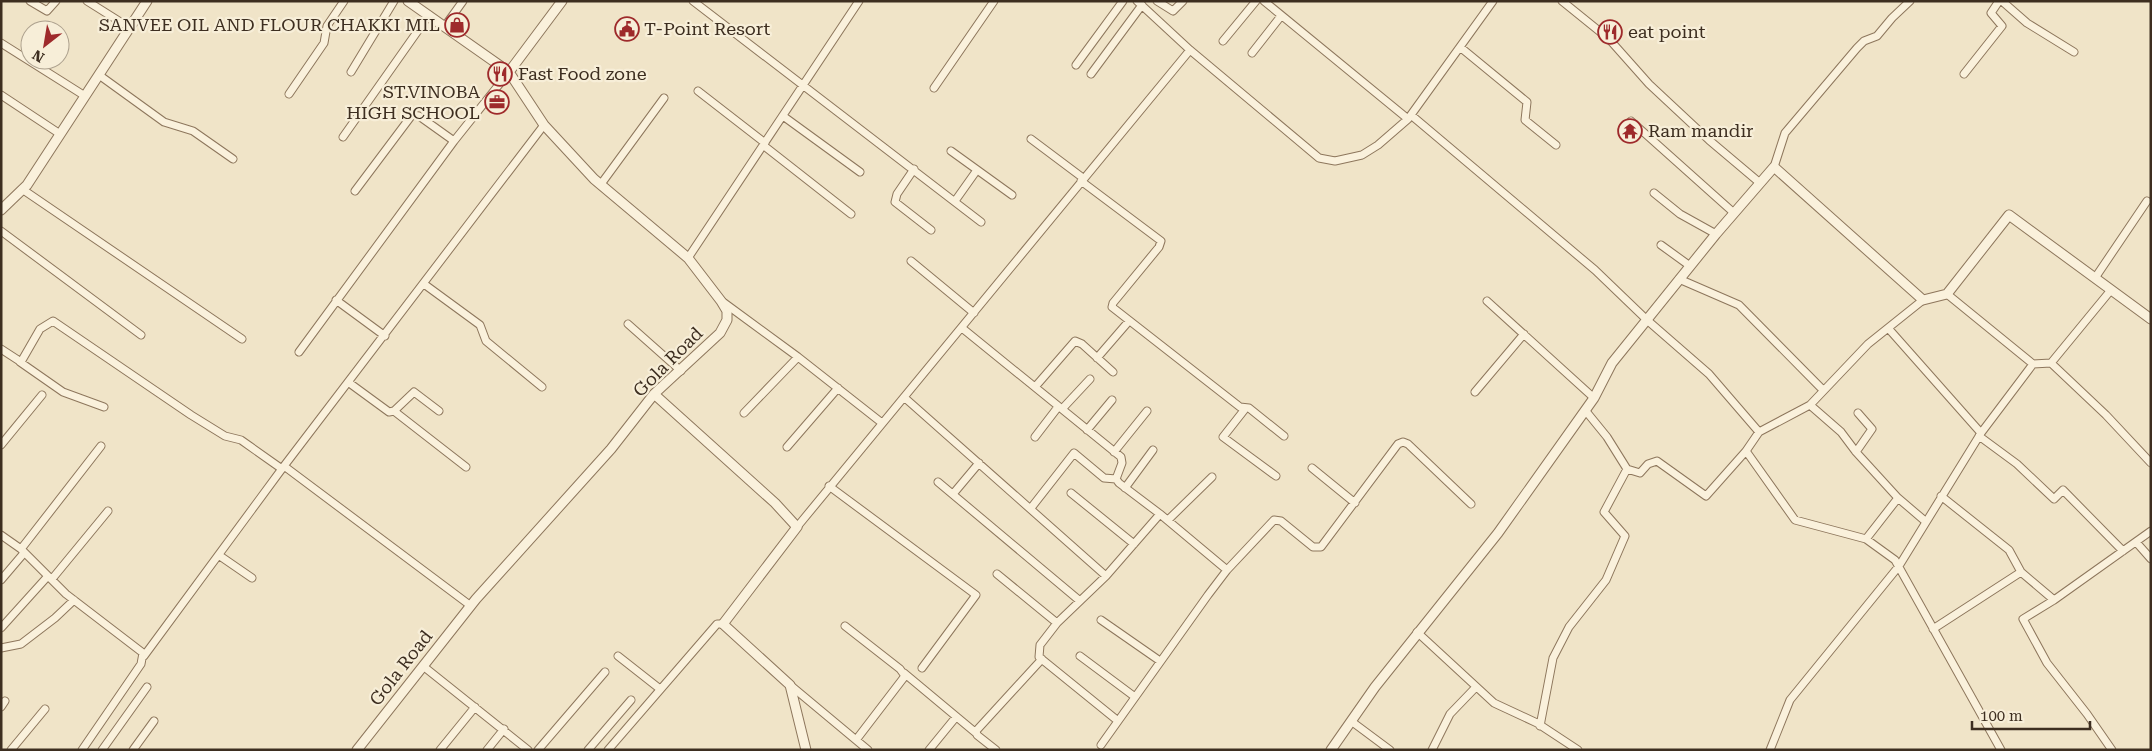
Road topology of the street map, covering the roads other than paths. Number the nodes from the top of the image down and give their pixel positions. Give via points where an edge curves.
1 (30, 1) edge
2 (56, 1) edge
3 (87, 1) edge
4 (147, 1) edge
5 (344, 1) edge
6 (394, 1) edge
7 (408, 1) edge
8 (463, 1) edge
9 (562, 1) edge
10 (692, 1) edge
11 (859, 1) edge
12 (994, 1) edge
13 (1123, 1) edge
14 (1157, 1) edge
15 (1183, 1) edge
16 (1256, 1) edge
17 (1264, 1) edge
18 (1493, 1) edge
19 (1562, 1) edge
20 (1910, 1) edge
21 (2000, 1) edge
22 (1139, 3) edge
23 (429, 15) junction
24 (1281, 16) junction
25 (446, 26) junction
26 (130, 28) junction
27 (1223, 41) dead end
28 (1, 43) edge
29 (1460, 47) junction
30 (1190, 50) junction
31 (2074, 52) dead end
32 (1252, 53) dead end
33 (1076, 65) dead end
34 (351, 72) dead end
35 (509, 72) junction
36 (1091, 74) dead end
37 (1964, 74) dead end
38 (98, 75) junction
39 (803, 85) junction
40 (934, 88) dead end
41 (698, 91) dead end
42 (289, 94) dead end
43 (1, 95) edge
44 (85, 96) junction
45 (664, 98) dead end
46 (782, 116) junction
47 (1410, 117) junction
48 (1631, 121) dead end
49 (544, 125) junction
50 (60, 134) junction
51 (344, 137) dead end
52 (1031, 139) dead end
53 (454, 142) junction
54 (764, 144) junction
55 (1556, 145) dead end
56 (951, 151) dead end
57 (233, 158) dead end
58 (1774, 167) junction
59 (914, 169) junction
60 (977, 170) junction
61 (860, 172) dead end
62 (1082, 180) junction
63 (1760, 183) junction
64 (601, 184) junction
65 (22, 189) junction
66 (355, 191) dead end
67 (1654, 193) dead end
68 (1012, 195) dead end
69 (955, 201) junction
70 (2147, 201) dead end
71 (1, 210) edge
72 (1734, 213) junction
73 (850, 214) dead end
74 (981, 222) dead end
75 (1, 230) edge
76 (931, 230) dead end
77 (1716, 234) junction
78 (1661, 245) dead end
79 (688, 258) junction
80 (911, 261) dead end
81 (1690, 266) junction
82 (2095, 278) junction
83 (1679, 279) junction
84 (424, 284) junction
85 (2111, 290) junction
86 (1947, 294) junction
87 (336, 300) junction
88 (721, 300) junction
89 (1923, 300) junction
90 (1487, 301) dead end
91 (974, 312) junction
92 (2151, 318) edge
93 (1646, 320) junction
94 (1130, 321) junction
95 (628, 324) dead end
96 (962, 328) junction
97 (1888, 328) junction
98 (1524, 334) junction
99 (141, 335) dead end
100 (385, 336) junction
101 (242, 339) dead end
102 (1, 349) edge
103 (299, 352) dead end
104 (798, 357) junction
105 (1097, 358) junction
106 (20, 362) junction
107 (2051, 363) junction
108 (2033, 364) junction
109 (681, 371) junction
110 (1112, 372) dead end
111 (1090, 379) dead end
112 (348, 382) junction
113 (542, 387) dead end
114 (1035, 387) junction
115 (838, 388) junction
116 (1822, 390) junction
117 (1474, 392) dead end
118 (654, 394) junction
119 (42, 395) dead end
120 (905, 398) junction
121 (1594, 398) junction
122 (1112, 400) dead end
123 (1810, 405) junction
124 (104, 406) dead end
125 (1060, 408) junction
126 (1245, 409) junction
127 (1585, 410) junction
128 (394, 411) junction
129 (439, 411) dead end
130 (1147, 411) dead end
131 (744, 413) dead end
132 (1858, 413) dead end
133 (882, 423) junction
134 (1087, 430) junction
135 (1759, 432) junction
136 (1980, 434) junction
137 (1284, 436) dead end
138 (1035, 437) dead end
139 (1, 445) edge
140 (101, 446) dead end
141 (787, 447) dead end
142 (1154, 450) dead end
143 (1746, 451) junction
144 (1114, 452) junction
145 (1856, 452) junction
146 (979, 463) junction
147 (2151, 463) edge
148 (466, 467) dead end
149 (283, 468) junction
150 (1312, 468) dead end
151 (1626, 469) junction
152 (1276, 476) dead end
153 (1212, 477) dead end
154 (1116, 478) junction
155 (938, 482) dead end
156 (829, 486) junction
157 (1125, 488) junction
158 (1070, 492) dead end
159 (954, 494) junction
160 (1941, 496) junction
161 (1898, 498) junction
162 (1355, 503) junction
163 (1471, 504) dead end
164 (1031, 508) junction
165 (108, 511) dead end
166 (1160, 514) junction
167 (1168, 520) junction
168 (1925, 521) junction
169 (797, 527) junction
170 (2151, 531) edge
171 (1, 535) edge
172 (1866, 539) junction
173 (2136, 542) junction
174 (1134, 544) junction
175 (22, 551) junction
176 (2123, 551) junction
177 (220, 556) junction
178 (2151, 560) edge
179 (1899, 566) junction
180 (1227, 570) junction
181 (2021, 572) junction
182 (997, 574) dead end
183 (1106, 576) junction
184 (50, 578) junction
185 (252, 578) dead end
186 (1, 580) edge
187 (74, 600) junction
188 (2054, 600) junction
189 (1080, 601) junction
190 (471, 606) junction
191 (1101, 620) dead end
192 (1057, 623) junction
193 (723, 624) junction
194 (845, 626) dead end
195 (1, 628) edge
196 (1933, 629) junction
197 (1417, 632) junction
198 (1, 648) edge
199 (144, 656) junction
200 (618, 656) dead end
201 (1080, 656) dead end
202 (1042, 659) junction
203 (1160, 662) junction
204 (423, 666) junction
205 (922, 668) dead end
206 (605, 672) dead end
207 (904, 673) junction
208 (790, 685) junction
209 (1476, 686) junction
210 (147, 687) dead end
211 (660, 689) junction
212 (1135, 696) junction
213 (631, 700) dead end
214 (476, 707) junction
215 (45, 709) dead end
216 (956, 717) junction
217 (154, 721) dead end
218 (1118, 721) junction
219 (1351, 721) junction
220 (1540, 726) junction
221 (504, 729) junction
222 (976, 733) junction
223 (856, 740) junction
224 (1102, 748) edge
225 (11, 750) edge
226 (82, 750) edge
227 (102, 750) edge
228 (133, 750) edge
229 (357, 750) edge
230 (440, 750) edge
231 (487, 750) edge
232 (528, 750) edge
233 (538, 750) edge
234 (588, 750) edge
235 (608, 750) edge
236 (806, 750) edge
237 (868, 750) edge
238 (929, 750) edge
239 (996, 750) edge
240 (1331, 750) edge
241 (1390, 750) edge
242 (1432, 750) edge
243 (1578, 750) edge
244 (1770, 750) edge
245 (2001, 750) edge
246 (2112, 750) edge

1 - 2 street via 47,11
3 - 26 street
4 - 26 street
5 - 42 street via 327,26 324,43
6 - 34 street
7 - 23 street
8 - 25 street
9 - 35 street
10 - 39 street
11 - 39 street
12 - 40 street
13 - 33 street
14 - 15 street via 1173,10
16 - 27 street
17 - 24 street
18 - 29 street
19 - 63 street via 1609,39 1650,84
20 - 58 street via 1877,36 1857,48 1785,134
21 - 31 street via 2027,23
21 - 37 street via 1990,14 2002,26
22 - 30 street
22 - 36 street
23 - 25 street
23 - 51 street
24 - 32 street
24 - 47 street
25 - 35 street
26 - 38 street
28 - 44 street
29 - 47 street
29 - 55 street via 1527,102 1525,120
30 - 47 street via 1314,154 1328,161 1362,155
30 - 62 street
35 - 49 street, Gola Road
35 - 53 street
38 - 44 street
38 - 57 street via 164,122 193,131
39 - 46 street
39 - 59 street
41 - 54 street
43 - 50 street
44 - 50 street
45 - 64 street
46 - 54 street
46 - 61 street
47 - 93 street via 1595,270
48 - 72 street
49 - 64 street, Gola Road
49 - 84 street
50 - 65 street
52 - 62 street
53 - 66 street via 419,116 412,115
53 - 87 street
54 - 73 street
54 - 79 street
56 - 60 street
58 - 63 street
58 - 89 street
59 - 69 street
59 - 76 street via 895,202
60 - 68 street
60 - 69 street
62 - 91 street
62 - 94 street via 1161,241 1112,304
63 - 72 street
64 - 79 street, Gola Road
65 - 71 street
65 - 101 street
67 - 77 street via 1680,214
69 - 74 street
70 - 82 street
72 - 77 street
75 - 99 street
77 - 81 street
78 - 81 street
79 - 88 street, Gola Road
80 - 91 street
81 - 83 street
82 - 85 street
82 - 86 street via 2009,216
83 - 93 street
83 - 116 street via 1740,305
84 - 100 street
84 - 113 street via 480,325 486,341
85 - 92 street
85 - 107 street
86 - 89 street
86 - 108 street
87 - 100 street
87 - 103 street
88 - 104 street
88 - 109 street, Gola Road via 726,311 725,328
89 - 97 street
90 - 98 street
91 - 96 street
93 - 121 street via 1612,363
93 - 135 street via 1709,374
94 - 105 street
94 - 126 street
95 - 109 street
96 - 114 street
96 - 120 street
97 - 116 street
97 - 136 street
98 - 117 street
98 - 121 street
100 - 112 street
102 - 106 street
104 - 115 street
104 - 131 street
105 - 110 street
105 - 114 street via 1080,342 1074,342
106 - 124 street via 63,392
106 - 149 street via 40,329 53,321 191,415 227,437 241,440
107 - 108 street
107 - 147 street
108 - 136 street
109 - 118 street, Gola Road
111 - 125 street
112 - 128 street via 387,411
112 - 149 street
114 - 125 street
115 - 133 street
115 - 141 street
116 - 123 street
118 - 169 street via 776,503
118 - 190 street, Gola Road via 611,449
119 - 139 street
120 - 133 street
120 - 146 street
121 - 127 street
122 - 134 street
123 - 135 street
123 - 145 street via 1841,432
125 - 134 street
125 - 138 street
126 - 137 street via 1249,408
126 - 152 street via 1224,437
127 - 151 street via 1608,437
127 - 197 street via 1498,533
128 - 129 street via 414,392
128 - 148 street
130 - 144 street
132 - 145 street via 1872,429
133 - 156 street
134 - 144 street
135 - 143 street
136 - 160 street
136 - 176 street via 2054,499 2064,490
140 - 175 street
142 - 157 street
143 - 151 street via 1706,496 1657,461 1648,464 1640,473
143 - 172 street via 1795,520
144 - 154 street via 1122,461
145 - 161 street
146 - 159 street
146 - 164 street
149 - 177 street
149 - 190 street
150 - 162 street
151 - 220 street via 1604,512 1625,536 1606,580 1569,627 1554,658
153 - 167 street
154 - 157 street
154 - 164 street via 1102,477 1074,453
155 - 159 street
156 - 169 street
156 - 205 street via 976,595
157 - 166 street
158 - 174 street
159 - 189 street
160 - 168 street
160 - 181 street via 2008,550
161 - 168 street
161 - 172 street
162 - 163 street via 1398,444 1403,442
162 - 180 street via 1321,547 1313,547 1276,519
164 - 183 street
165 - 184 street
166 - 167 street
166 - 174 street
167 - 180 street
168 - 179 street
169 - 193 street
170 - 173 street
171 - 175 street
172 - 179 street
173 - 176 street
173 - 178 street
174 - 183 street
175 - 184 street
175 - 186 street
176 - 188 street
177 - 185 street
177 - 199 street
179 - 196 street
179 - 244 street via 1790,700
180 - 203 street
181 - 188 street
181 - 196 street
182 - 192 street
183 - 189 street
184 - 187 street
184 - 195 street
187 - 198 street via 21,644
187 - 199 street
188 - 246 street via 2023,619 2046,663
189 - 192 street
190 - 204 street, Gola Road
191 - 203 street
192 - 202 street via 1040,645 1039,657
193 - 208 street
193 - 211 street via 717,624
194 - 207 street
196 - 245 street
197 - 209 street
197 - 219 street
199 - 226 street
200 - 211 street
201 - 212 street
202 - 218 street
202 - 222 street via 977,728
203 - 212 street
204 - 214 street
204 - 229 street, Gola Road
206 - 233 street
207 - 216 street
207 - 223 street via 904,679
208 - 223 street
208 - 236 street
209 - 220 street via 1494,703
209 - 242 street via 1450,714
210 - 227 street
211 - 235 street
212 - 218 street
213 - 234 street
214 - 221 street
214 - 230 street
215 - 225 street
216 - 222 street
216 - 238 street
217 - 228 street
218 - 224 street
219 - 240 street
219 - 241 street
220 - 243 street
221 - 231 street
221 - 232 street
222 - 239 street
223 - 237 street

